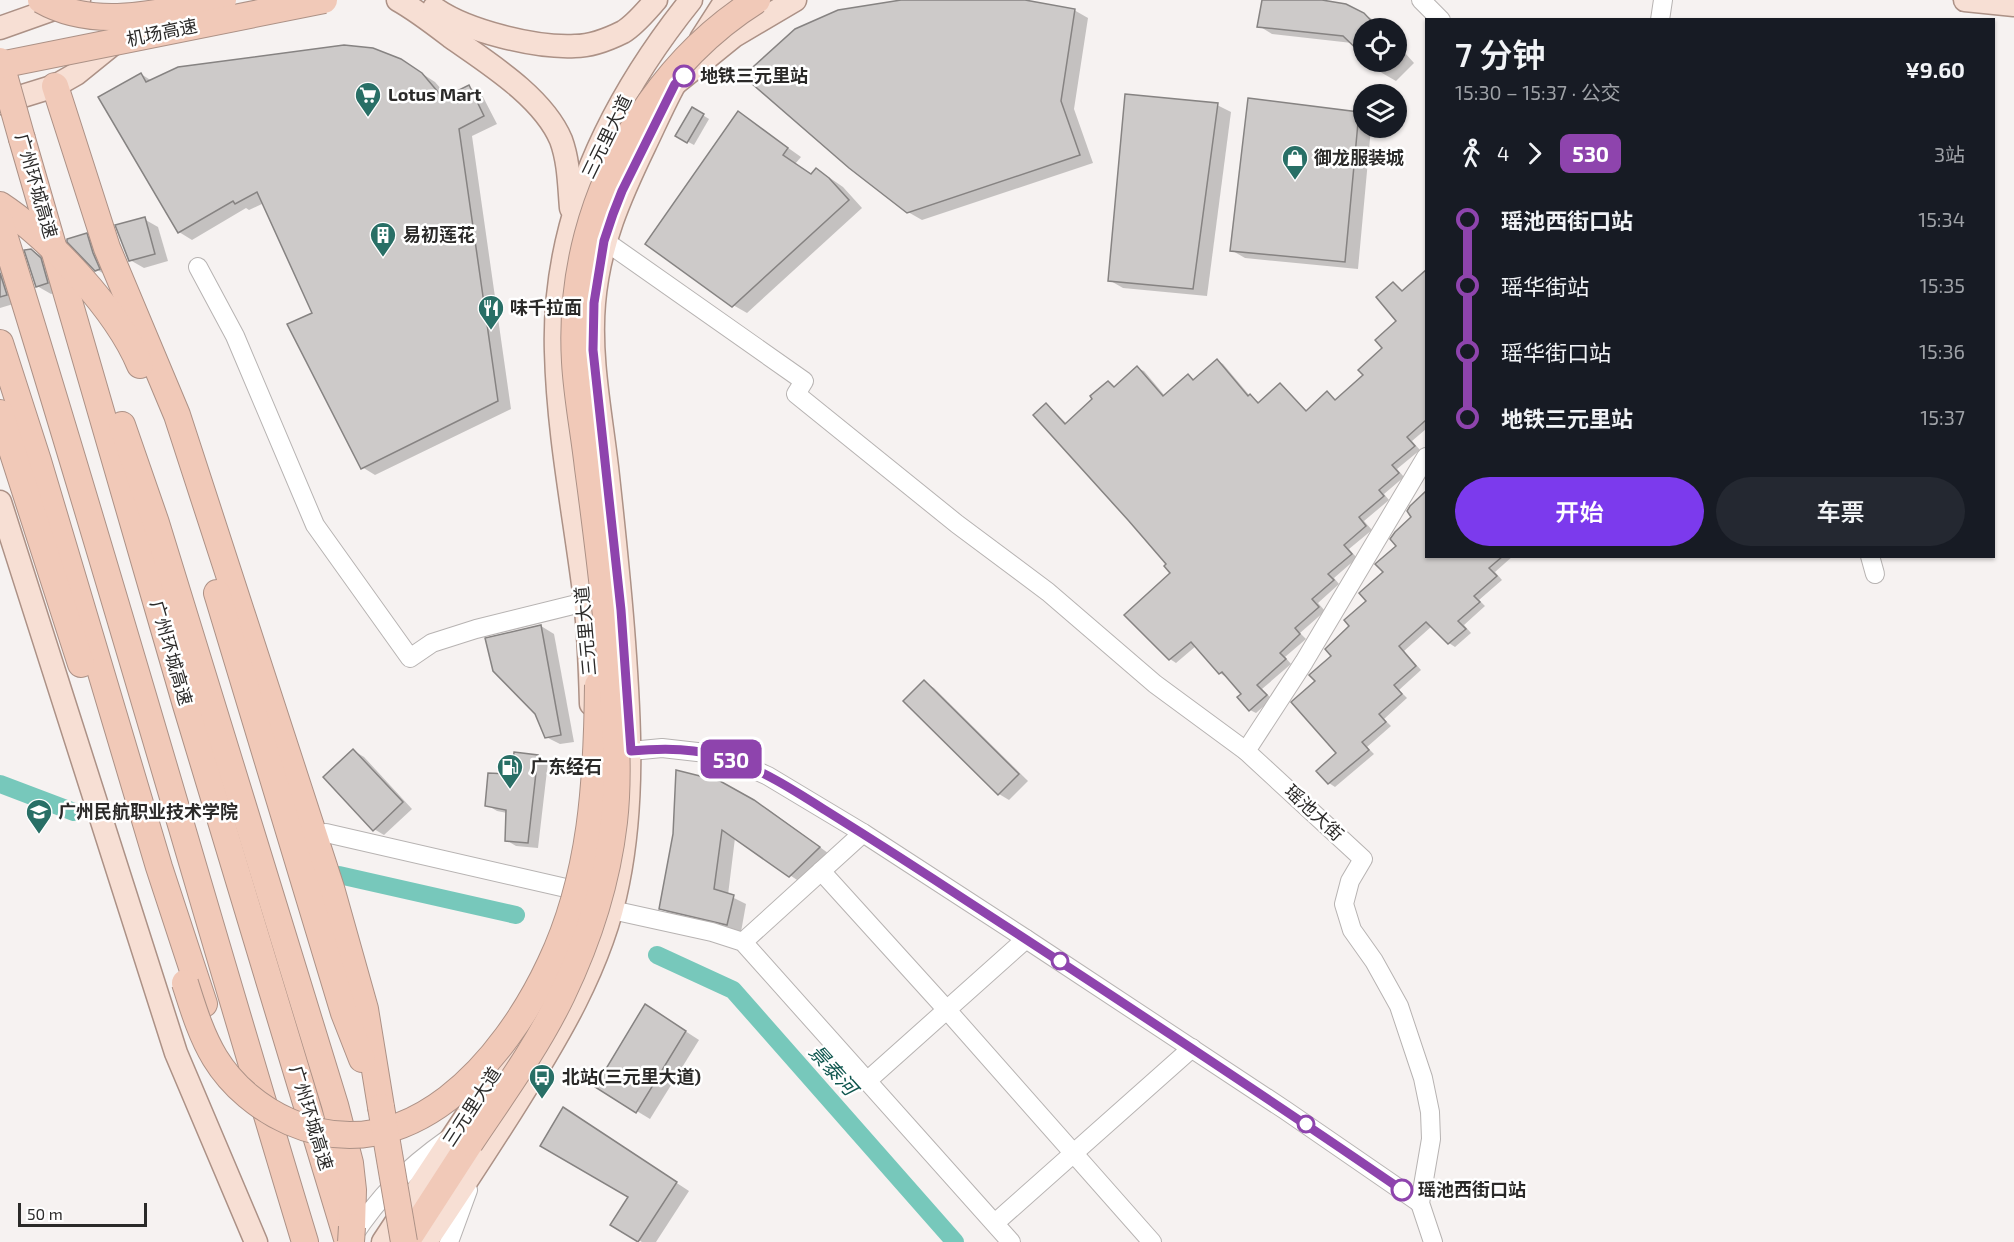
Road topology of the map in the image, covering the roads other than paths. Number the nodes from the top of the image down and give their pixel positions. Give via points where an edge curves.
1 (41, 0) edge
2 (79, 0) edge
3 (182, 0) edge
4 (223, 0) edge
5 (311, 0) edge
6 (324, 0) edge
7 (398, 0) edge
8 (424, 0) edge
9 (656, 0) edge
10 (667, 0) edge
11 (691, 0) edge
12 (726, 0) edge
13 (757, 0) edge
14 (795, 0) edge
15 (1421, 0) edge
16 (1663, 0) edge
17 (1965, 0) edge
18 (2014, 5) edge
19 (153, 15) junction
20 (1439, 18) edge
21 (1660, 18) edge
22 (0, 27) edge
23 (0, 63) edge
24 (675, 84) junction
25 (55, 86) junction
26 (0, 103) edge
27 (606, 130) junction
28 (0, 205) edge
29 (572, 220) junction
30 (0, 222) edge
31 (604, 241) junction
32 (198, 267) dead end
33 (0, 343) edge
34 (0, 413) edge
35 (1425, 459) edge
36 (0, 502) edge
37 (597, 535) junction
38 (1871, 558) edge
39 (1875, 574) dead end
40 (585, 602) junction
41 (593, 739) junction
42 (631, 751) junction
43 (1246, 751) junction
44 (326, 833) dead end
45 (863, 833) junction
46 (821, 872) junction
47 (579, 891) junction
48 (612, 910) junction
49 (1026, 939) junction
50 (743, 942) junction
51 (947, 1010) junction
52 (1192, 1048) junction
53 (867, 1081) junction
54 (381, 1107) junction
55 (455, 1134) junction
56 (1075, 1152) junction
57 (476, 1167) junction
58 (1420, 1203) junction
59 (995, 1223) junction
60 (256, 1242) edge
61 (304, 1242) edge
62 (349, 1242) edge
63 (382, 1242) edge
64 (405, 1242) edge
65 (426, 1242) edge
66 (449, 1242) edge
67 (1011, 1242) edge
68 (1152, 1242) edge
69 (1433, 1242) edge

1 - 4 highway, bridge via 74,14 104,18
2 - 22 main road
3 - 19 main road
5 - 19 main road via 218,16
6 - 23 highway, 机场高速, bridge
7 - 29 main road via 493,67 547,116 567,161
8 - 9 main road via 447,18 470,28 530,42 574,46 597,43 625,31
10 - 27 main road
11 - 27 main road, 三元里大道 via 638,75
12 - 24 main road, 三元里大道
13 - 24 street
13 - 37 highway, bridge via 697,47 651,99 620,150 593,214 578,283 574,338
14 - 24 main road via 734,36
15 - 20 street
16 - 21 street
17 - 18 main road
19 - 25 main road
23 - 62 highway, 广州环城高速, bridge via 22,138 156,523 334,1105 353,1190
24 - 31 main road, 三元里大道 via 622,191
25 - 26 main road
25 - 54 highway via 107,248 177,415 331,888 364,1009
27 - 29 main road, 三元里大道
28 - 54 highway via 36,232 97,298 138,358 162,414 344,1013
29 - 40 main road, 三元里大道 via 561,283 556,350 563,439
30 - 61 highway
31 - 42 main road, 三元里大道 via 594,303 593,350 621,610
31 - 43 street via 804,381 796,394 1048,592 1155,684
32 - 40 street via 235,336 315,525 411,658 432,643
33 - 61 highway, bridge via 192,972
34 - 37 highway, bridge via 205,1037 226,1073 247,1095 270,1113 314,1131 375,1133 402,1125 440,1104 493,1056 550,965 577,894 592,821 598,693
35 - 43 street
36 - 60 main road via 176,1053
37 - 64 highway, bridge via 617,755 614,825 601,890 580,953 549,1019
38 - 39 street
40 - 41 main road, 三元里大道
41 - 42 street via 616,750
41 - 47 main road, 三元里大道 via 591,804
42 - 45 street via 662,748 728,758 768,776
42 - 48 main road, 三元里大道 via 623,853
43 - 58 street, 瑶池大街 via 1363,859 1350,881 1344,904 1352,930 1399,1006 1423,1078 1431,1139
44 - 47 street
45 - 46 street
45 - 49 street
46 - 50 street
46 - 51 street
47 - 55 main road, 三元里大道 via 564,939 536,1002
48 - 50 street
48 - 57 main road, 三元里大道 via 571,1011
49 - 51 street
49 - 52 street
50 - 53 street
51 - 53 street
51 - 56 street
52 - 56 street
52 - 58 street
53 - 59 street
54 - 64 highway, bridge
55 - 62 street via 393,1184
55 - 63 main road, 三元里大道
56 - 59 street
56 - 68 street
57 - 65 main road, 三元里大道
57 - 66 street
58 - 69 street
59 - 67 street

